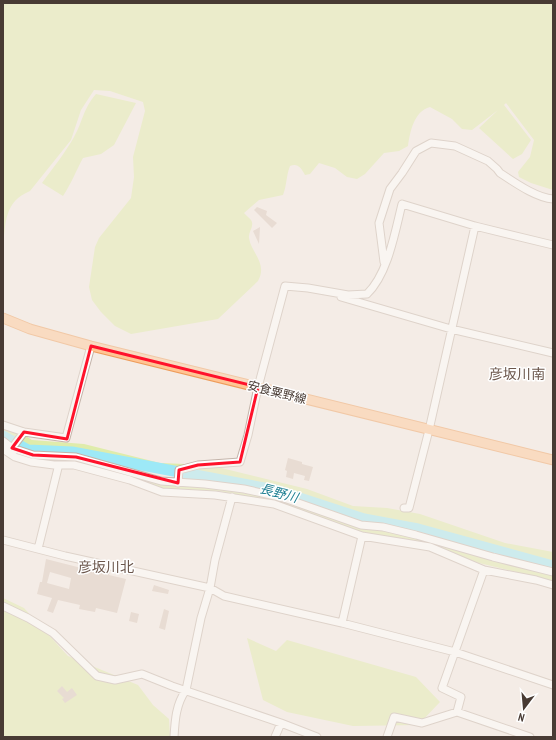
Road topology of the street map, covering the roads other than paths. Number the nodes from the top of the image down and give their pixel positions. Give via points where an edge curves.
1 (553, 199) edge
2 (475, 226) junction
3 (553, 245) edge
4 (385, 266) junction
5 (308, 288) junction
6 (3, 318) edge
7 (451, 329) junction
8 (91, 346) junction
9 (553, 353) edge
10 (258, 387) junction
11 (3, 424) edge
12 (428, 430) junction
13 (24, 432) junction
14 (3, 441) edge
15 (13, 447) junction
16 (3, 449) edge
17 (553, 460) edge
18 (58, 468) dead end
19 (178, 482) junction
20 (232, 497) junction
21 (404, 508) dead end
22 (362, 536) junction
23 (3, 540) edge
24 (38, 549) junction
25 (484, 570) junction
26 (553, 572) edge
27 (553, 585) edge
28 (210, 588) junction
29 (3, 606) edge
30 (342, 622) junction
31 (455, 652) junction
32 (553, 685) edge
33 (186, 690) junction
34 (457, 712) junction
35 (281, 723) junction
36 (174, 737) edge
37 (275, 737) edge
38 (317, 737) edge
39 (388, 737) edge
40 (530, 737) edge

1 - 4 street via 530,191 500,174 488,161 455,146 431,143 416,150 390,189 379,223
2 - 3 street
2 - 4 street via 402,204
2 - 7 street
4 - 5 street via 367,294 348,295
5 - 7 street
5 - 10 street via 285,286
6 - 8 main road, 安食粟野線 via 30,329
7 - 9 street
7 - 12 street
8 - 10 main road, 安食粟野線
8 - 13 street via 66,438
10 - 12 main road, 安食粟野線
10 - 19 street via 240,462 198,465 179,470
11 - 13 street
12 - 17 main road, 安食粟野線
12 - 21 street via 409,508
13 - 15 street
14 - 15 street
15 - 19 street via 33,455 76,457 161,481
16 - 20 street via 15,457 31,462 74,465 130,480 162,492
18 - 24 street
19 - 26 street via 221,486 284,498 361,525 416,534
20 - 22 street via 274,504
20 - 28 street
22 - 25 street via 430,547
22 - 30 street
23 - 24 street
24 - 28 street
25 - 27 street
25 - 31 street
28 - 30 street via 224,596
28 - 33 street
29 - 33 street via 53,633 97,676 115,680 142,674
30 - 31 street
31 - 32 street
31 - 34 street via 442,688 461,697
33 - 35 street
33 - 36 street via 180,698
34 - 39 street via 422,723 394,717
34 - 40 street
35 - 37 street
35 - 38 street

